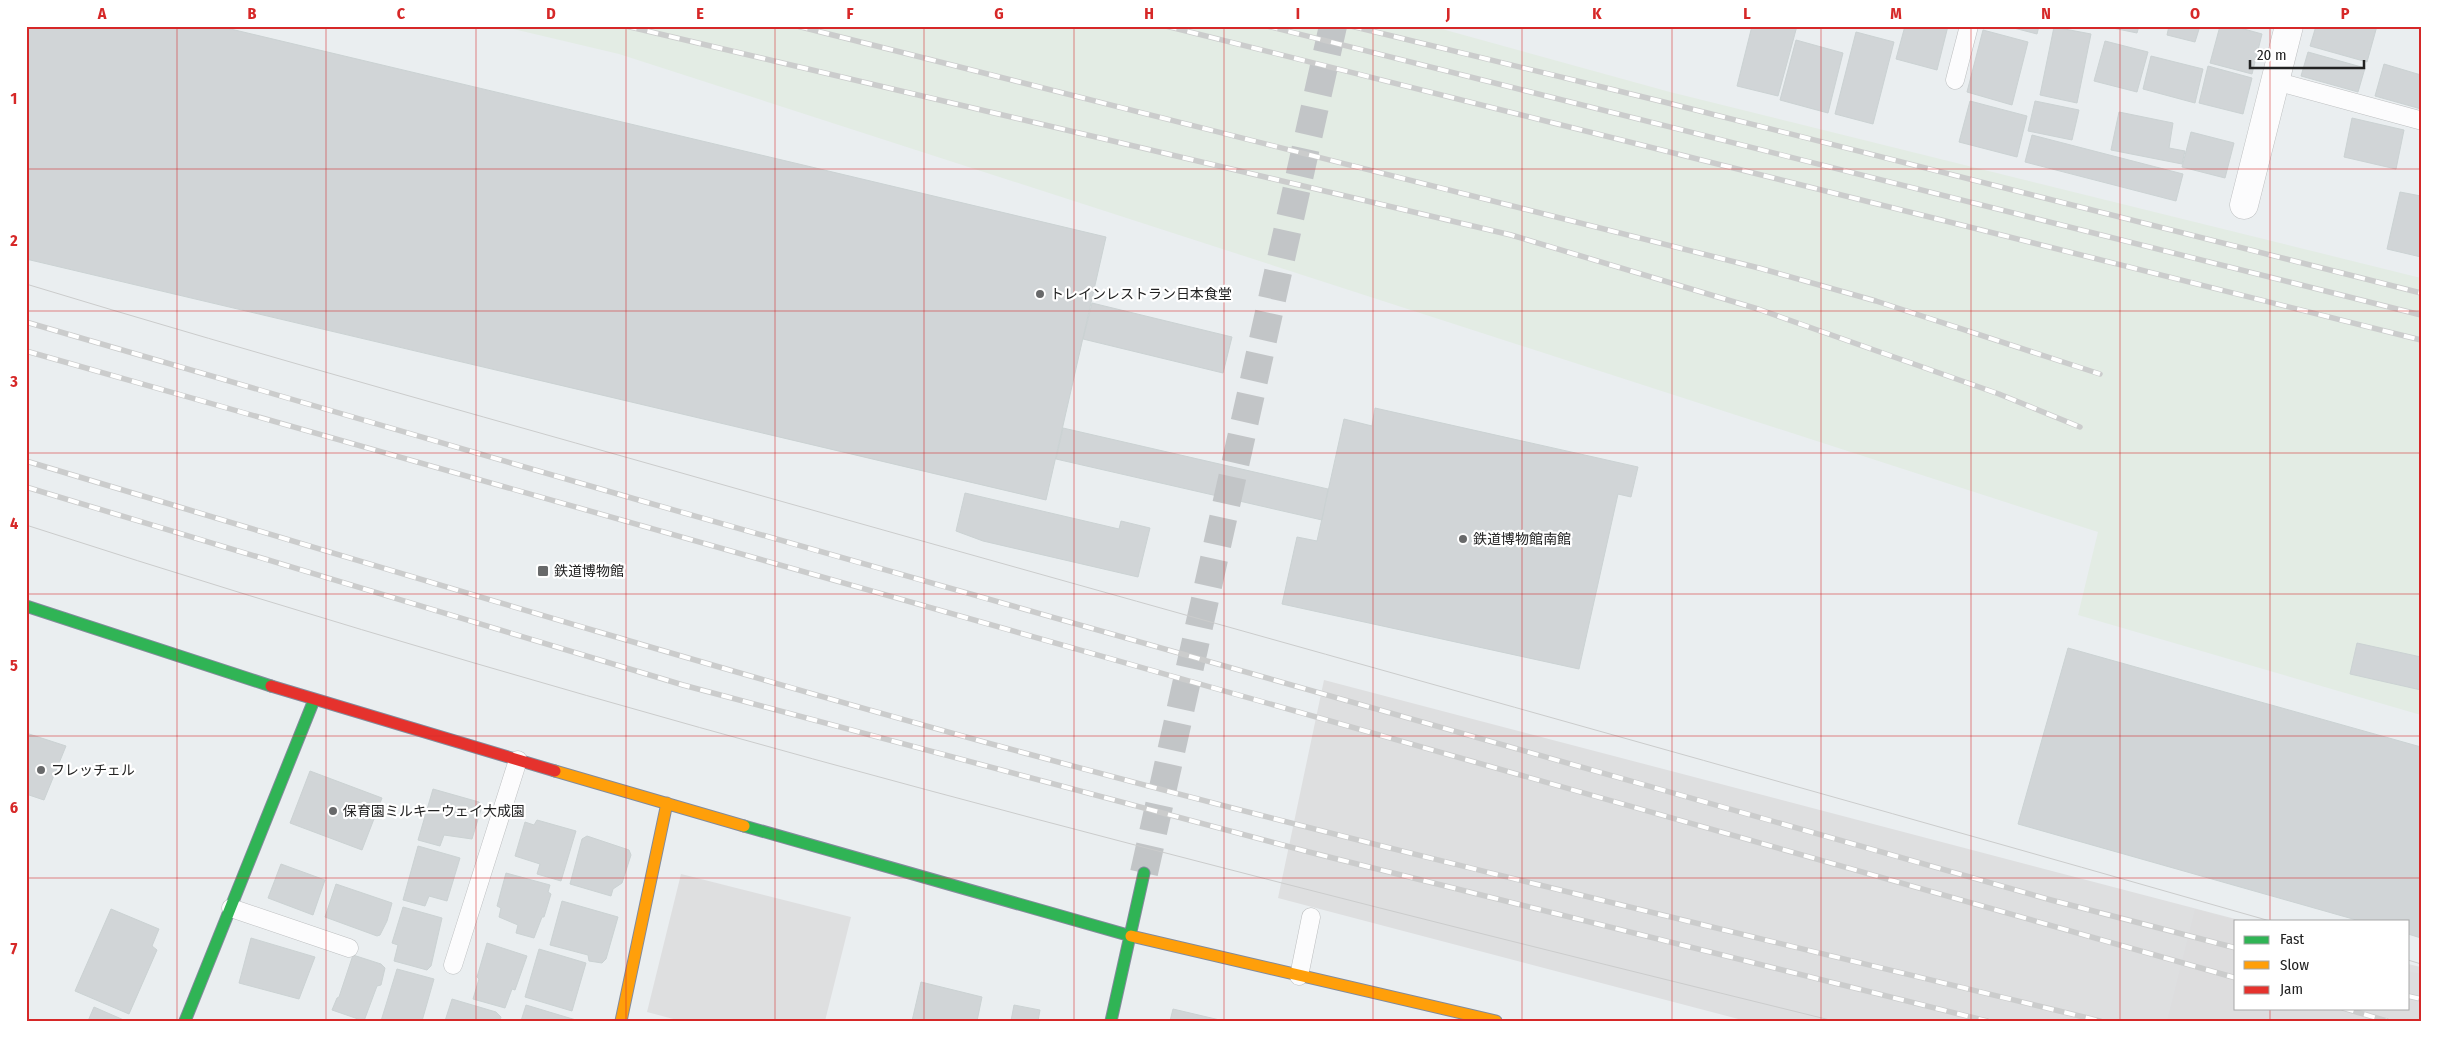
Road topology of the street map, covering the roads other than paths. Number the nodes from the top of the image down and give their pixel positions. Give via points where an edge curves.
1 (1969, 26) edge
2 (2289, 26) edge
3 (1955, 80) dead end
4 (2275, 81) junction
5 (2419, 120) dead end
6 (2244, 205) dead end
7 (26, 606) edge
8 (314, 700) junction
9 (518, 760) junction
10 (667, 803) junction
11 (1144, 873) tunnel mouth
12 (231, 908) junction
13 (1311, 917) dead end
14 (1130, 936) junction
15 (349, 948) dead end
16 (453, 965) dead end
17 (1299, 976) junction
18 (185, 1021) edge
19 (621, 1021) edge
20 (1112, 1021) edge
21 (1496, 1021) edge

1 - 3 lane
2 - 4 street
4 - 5 lane
4 - 6 street
7 - 8 street
8 - 9 street
8 - 12 street
9 - 10 street
9 - 16 lane
10 - 14 street
10 - 19 street
11 - 14 street
12 - 15 lane
12 - 18 street
13 - 17 lane
14 - 17 street
14 - 20 street
17 - 21 street

